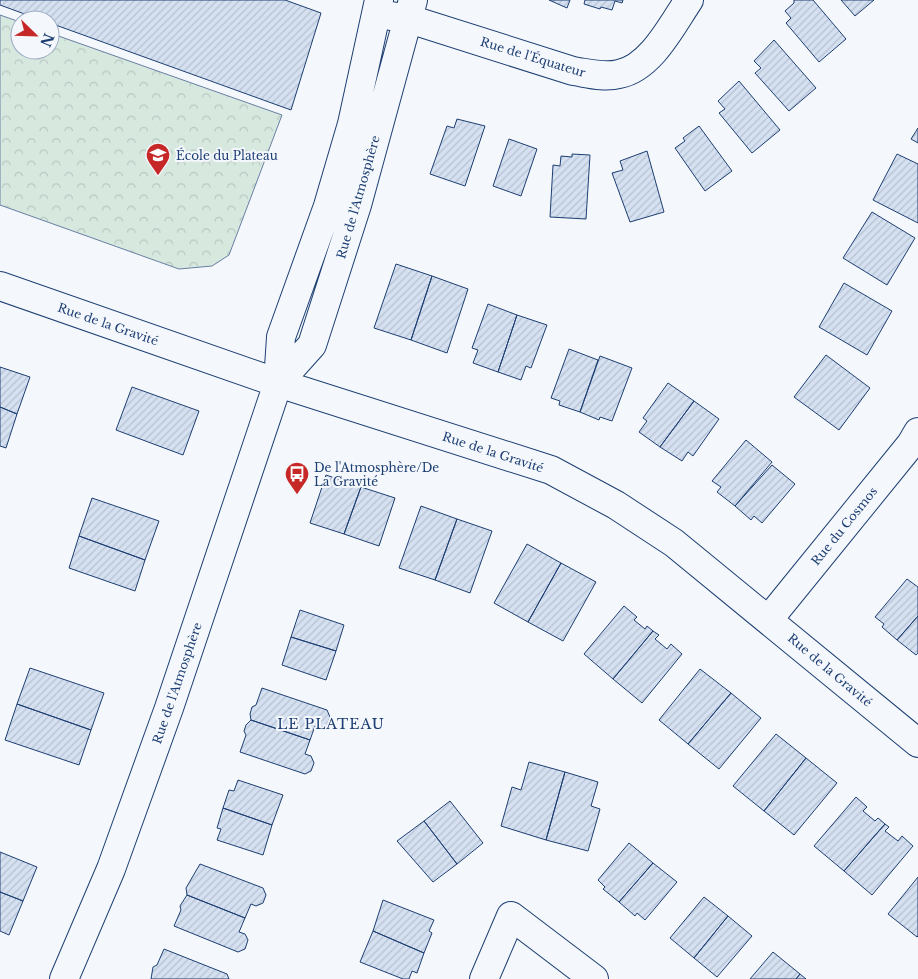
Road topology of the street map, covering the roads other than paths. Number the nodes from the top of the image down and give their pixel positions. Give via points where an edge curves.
1 (689, 0) edge
2 (378, 7) edge
3 (411, 9) edge
4 (0, 286) edge
5 (278, 383) junction
6 (918, 432) edge
7 (768, 619) junction
8 (918, 743) edge
9 (64, 979) edge
10 (484, 979) edge
11 (594, 979) edge

1 - 3 street, Rue de l'Équateur via 662,43 643,62 620,74 596,75 573,70
2 - 3 street, Rue de l'Équateur
2 - 5 street, Rue de l'Atmosphère via 352,124 328,206 281,337
3 - 5 street, Rue de l'Atmosphère via 357,205 312,345
4 - 5 street, Rue de la Gravité
5 - 7 street, Rue de la Gravité via 551,470 616,505 674,543
5 - 9 street, Rue de l'Atmosphère via 111,869
6 - 7 street, Rue du Cosmos
7 - 8 street, Rue de la Gravité
10 - 11 street via 511,916

